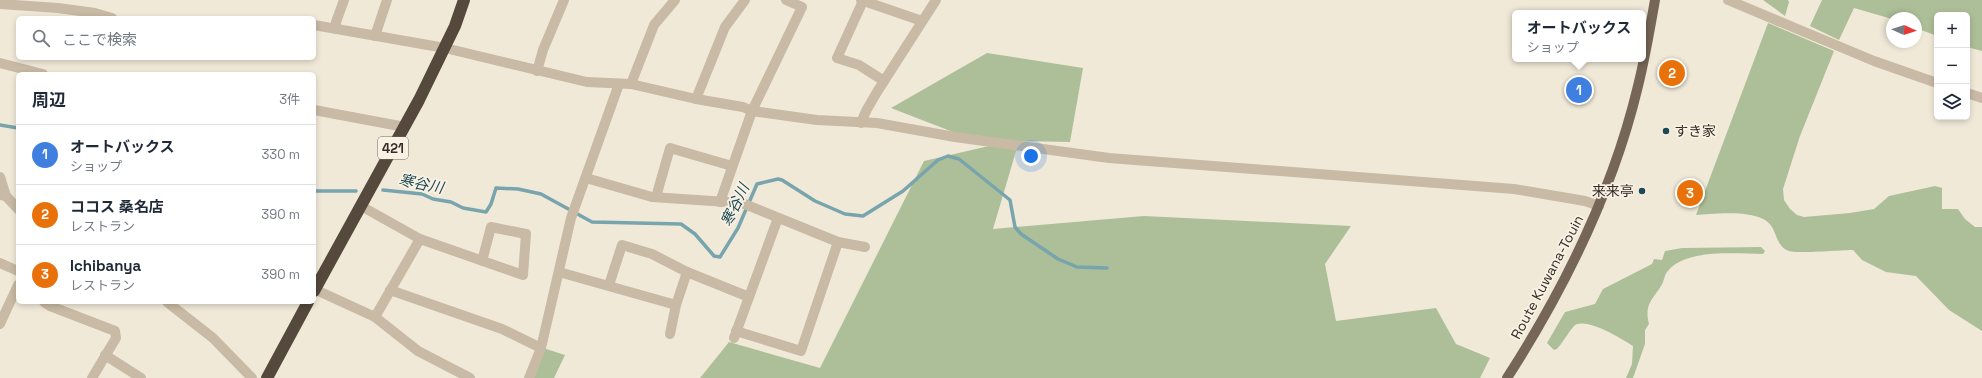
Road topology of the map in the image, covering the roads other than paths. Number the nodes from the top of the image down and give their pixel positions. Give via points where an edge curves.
1 (344, 0) edge
2 (387, 0) edge
3 (464, 0) edge
4 (564, 0) edge
5 (675, 0) edge
6 (745, 0) edge
7 (786, 0) edge
8 (862, 0) edge
9 (936, 0) edge
10 (1655, 0) edge
11 (1728, 0) edge
12 (0, 4) edge
13 (105, 16) edge
14 (922, 21) junction
15 (316, 25) edge
16 (336, 29) junction
17 (375, 36) junction
18 (1646, 46) edge
19 (445, 48) junction
20 (1643, 62) edge
21 (0, 63) edge
22 (537, 70) junction
23 (35, 72) edge
24 (884, 81) junction
25 (1934, 82) edge
26 (619, 84) junction
27 (631, 84) junction
28 (1970, 94) edge
29 (1982, 98) edge
30 (696, 99) junction
31 (316, 110) edge
32 (752, 111) junction
33 (862, 123) junction
34 (405, 127) junction
35 (732, 166) junction
36 (0, 177) edge
37 (586, 178) junction
38 (3, 195) edge
39 (656, 197) junction
40 (720, 202) junction
41 (361, 206) junction
42 (1599, 206) junction
43 (16, 207) edge
44 (778, 218) junction
45 (420, 239) junction
46 (838, 242) junction
47 (865, 247) dead end
48 (482, 261) junction
49 (0, 263) edge
50 (16, 270) edge
51 (559, 272) junction
52 (687, 272) junction
53 (609, 285) junction
54 (316, 286) edge
55 (16, 289) edge
56 (390, 290) junction
57 (316, 291) edge
58 (749, 297) junction
59 (47, 304) edge
60 (170, 304) edge
61 (307, 304) edge
62 (676, 305) junction
63 (374, 317) junction
64 (0, 324) edge
65 (670, 334) dead end
66 (541, 348) junction
67 (105, 355) junction
68 (92, 378) edge
69 (141, 378) edge
70 (252, 378) edge
71 (267, 378) edge
72 (470, 378) edge
73 (529, 378) edge
74 (1506, 378) edge

1 - 16 street
2 - 17 street
3 - 19 highway, 421
4 - 22 street
5 - 27 street via 654,25
6 - 30 street via 725,27
7 - 32 street via 802,7
8 - 14 street
8 - 24 street via 837,58 859,65
9 - 14 street
10 - 18 main road, Route Kuwana-Touin
11 - 25 street via 1874,61
12 - 13 street via 58,8
14 - 24 street
15 - 16 street
16 - 17 street
17 - 19 street
19 - 22 street
19 - 34 highway, 421
20 - 42 main road, Route Kuwana-Touin via 1638,87
21 - 23 street
22 - 26 street via 587,82
24 - 33 street via 866,111
26 - 27 street
26 - 37 street
27 - 30 street
28 - 29 street
30 - 32 street via 743,107
31 - 34 street
32 - 33 street
32 - 35 street
33 - 42 street via 877,123 955,137 1109,158 1514,189 1585,201
34 - 41 highway, 421
35 - 39 street via 670,148
35 - 40 street
36 - 38 street
37 - 39 street
37 - 51 street via 571,218
38 - 43 street
39 - 40 street
40 - 44 street via 742,203
41 - 45 street
41 - 54 highway, 421
42 - 74 main road, Route Kuwana-Touin via 1583,246 1554,301
44 - 46 street
44 - 58 street
45 - 48 street
45 - 56 street
46 - 47 street
46 - 58 street via 801,351 735,335
48 - 48 street via 491,227 526,234 522,275
49 - 50 street
51 - 53 street
51 - 66 street
52 - 53 street via 652,254 622,245
52 - 58 street
52 - 62 street
53 - 62 street
55 - 64 street
56 - 63 street
56 - 66 street via 502,329
57 - 63 street
59 - 67 street via 115,331 116,338
60 - 70 street via 213,338
61 - 71 highway
62 - 65 street
63 - 72 street via 418,351
66 - 73 street
67 - 68 street
67 - 69 street

